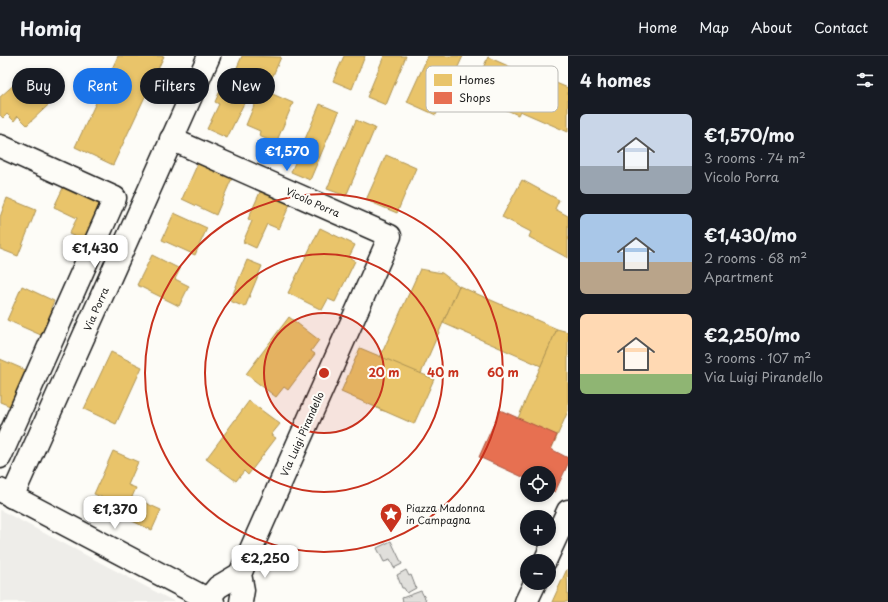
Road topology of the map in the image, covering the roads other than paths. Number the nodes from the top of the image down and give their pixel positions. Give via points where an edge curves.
1 (209, 56) edge
2 (171, 139) junction
3 (0, 146) edge
4 (390, 236) joint
5 (0, 458) edge
6 (6, 494) edge
7 (568, 510) edge
8 (548, 554) edge
9 (241, 570) junction
10 (532, 590) edge
11 (211, 601) edge
12 (241, 602) edge
13 (254, 602) edge
14 (526, 602) edge

1 - 2 street, Via Porra
2 - 4 street, Vicolo Porra
2 - 6 street, Via Porra
3 - 5 street via 114,198
4 - 9 street, Via Luigi Pirandello
6 - 11 street
7 - 8 street
9 - 11 street via 218,587
9 - 12 street
9 - 13 street
10 - 14 street

